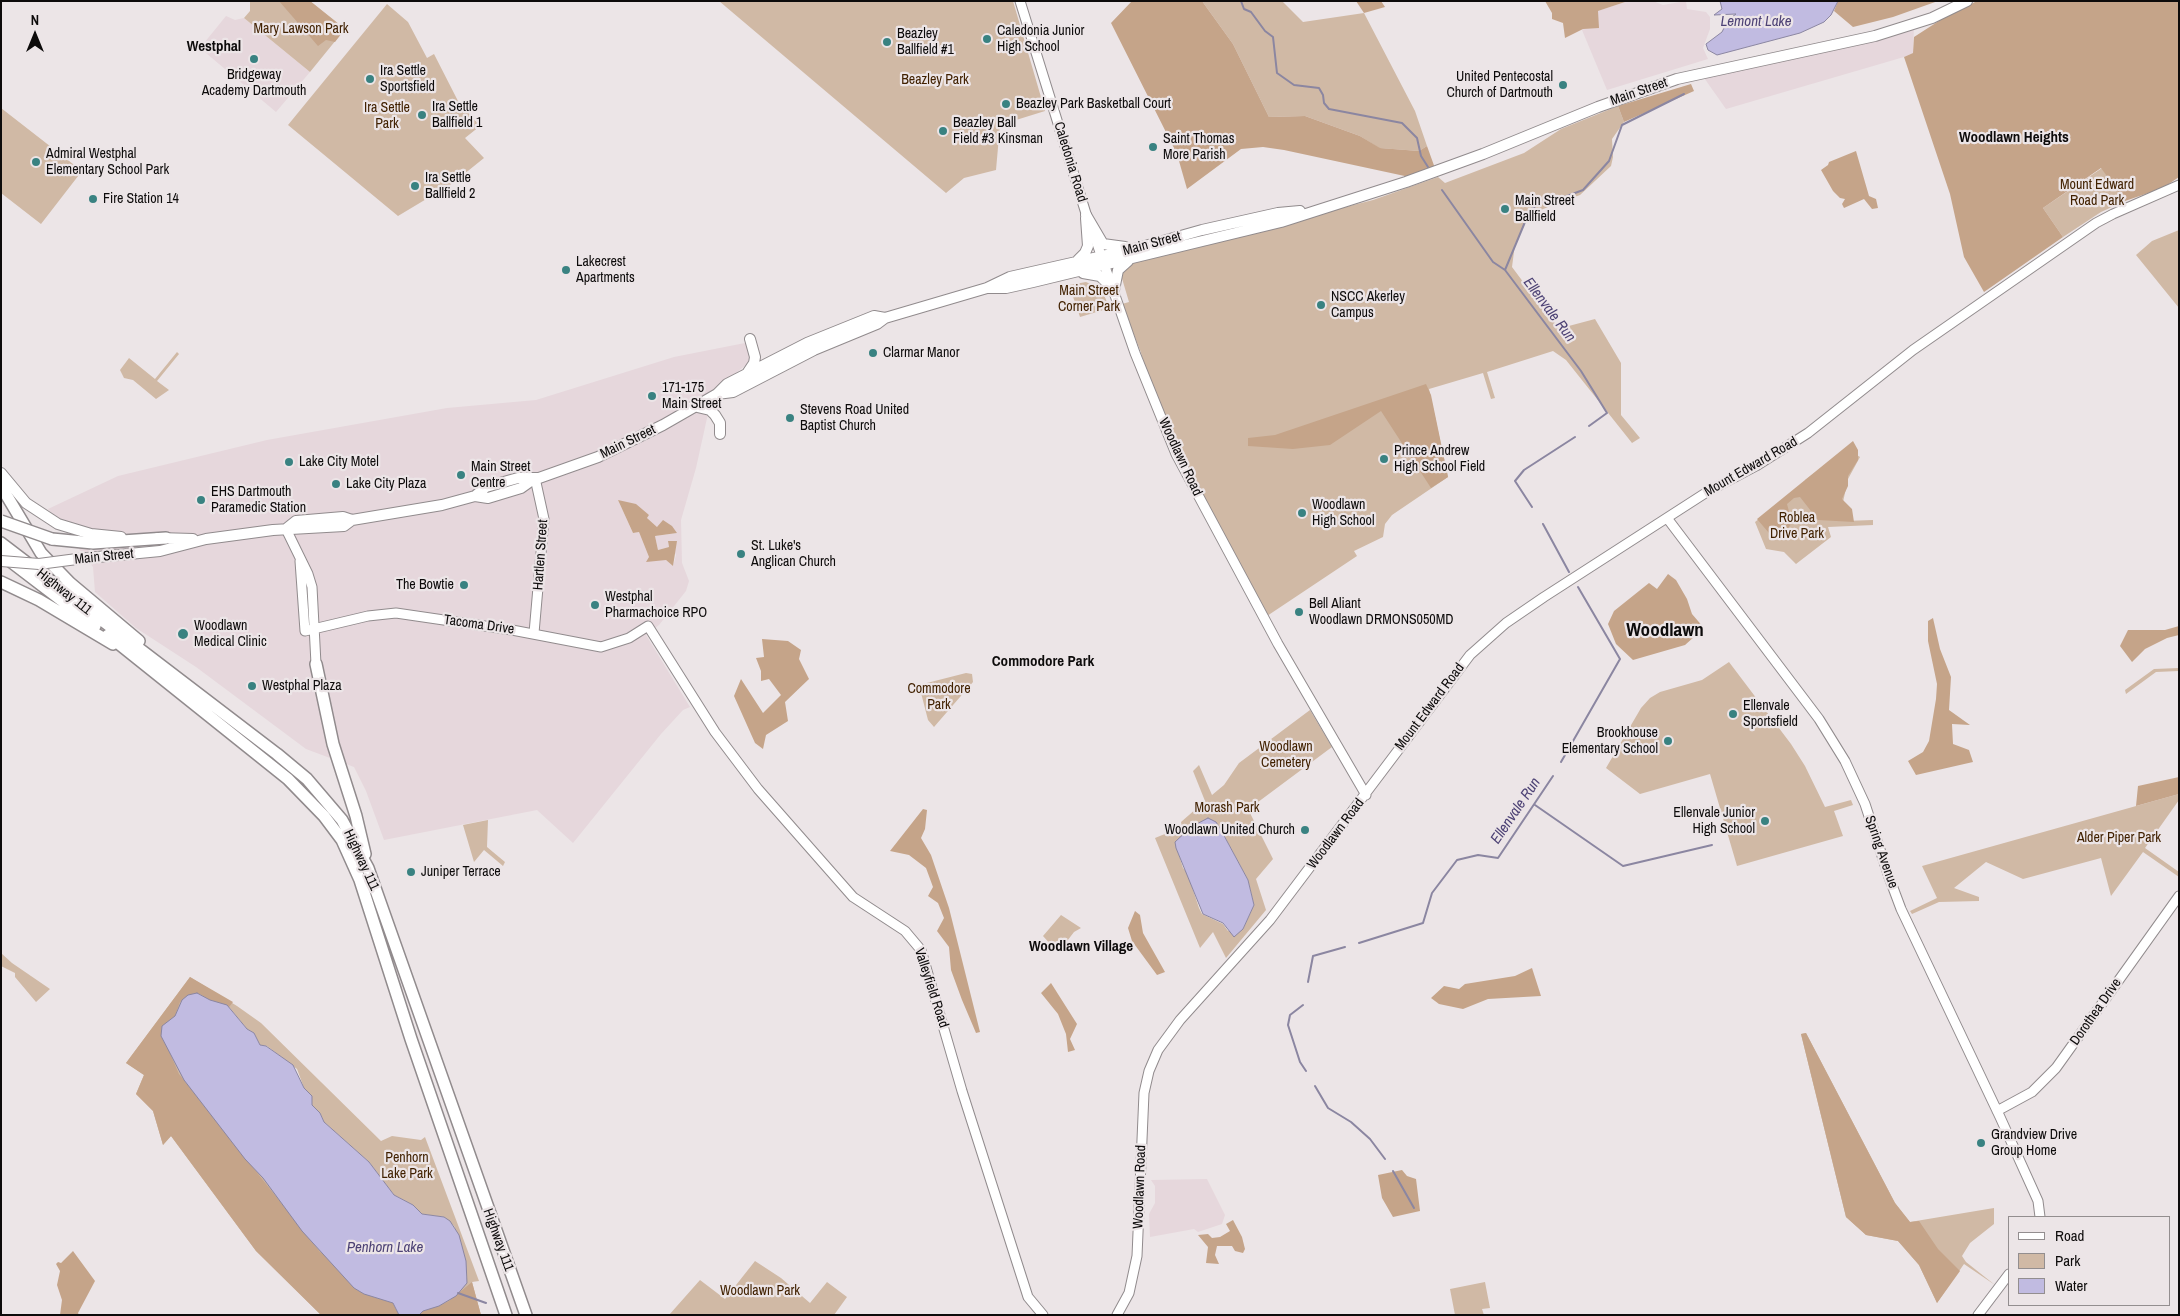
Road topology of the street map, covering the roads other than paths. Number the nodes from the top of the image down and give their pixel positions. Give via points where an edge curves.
1 (1020, 1) edge
2 (1967, 1) edge
3 (2179, 185) edge
4 (1319, 209) junction
5 (1086, 215) junction
6 (1138, 248) junction
7 (1132, 258) junction
8 (1078, 260) junction
9 (1104, 260) junction
10 (1074, 273) junction
11 (987, 288) junction
12 (1114, 290) junction
13 (885, 318) junction
14 (750, 339) dead end
15 (747, 373) junction
16 (717, 394) junction
17 (693, 406) junction
18 (720, 434) dead end
19 (1, 473) edge
20 (535, 478) junction
21 (1, 486) edge
22 (1667, 518) junction
23 (1, 521) edge
24 (286, 529) junction
25 (166, 538) junction
26 (206, 539) junction
27 (1, 544) edge
28 (1, 554) edge
29 (1, 561) edge
30 (1, 582) edge
31 (648, 626) joint
32 (310, 630) junction
33 (534, 633) junction
34 (135, 658) junction
35 (316, 664) joint
36 (205, 697) junction
37 (1366, 795) junction
38 (368, 868) junction
39 (2179, 896) edge
40 (1997, 1111) junction
41 (2040, 1216) edge
42 (2008, 1275) edge
43 (506, 1315) edge
44 (526, 1315) edge
45 (1042, 1315) edge
46 (1117, 1315) edge
47 (1978, 1315) edge

1 - 5 street, Caledonia Road
2 - 4 main road, Main Street via 1932,18 1876,36 1677,79 1598,106 1406,182
3 - 22 street, Mount Edward Road via 2096,223 1913,350 1802,438
4 - 6 main road, Main Street via 1278,213
4 - 7 main road, Main Street via 1281,222
5 - 6 main road via 1103,244
5 - 8 main road via 1088,246
5 - 9 street, Caledonia Road
6 - 9 main road, Main Street
7 - 9 main road, Main Street
7 - 12 main road via 1118,270
8 - 9 main road, Main Street
8 - 11 main road, Main Street via 1010,277
9 - 10 main road, Main Street
9 - 12 street, Woodlawn Road
10 - 11 main road, Main Street via 1006,288
10 - 12 main road via 1100,276
11 - 13 main road, Main Street
12 - 37 street, Woodlawn Road via 1135,353 1176,454 1278,644
13 - 15 main road, Main Street via 874,316 836,330
13 - 16 main road, Main Street via 732,392
14 - 15 main road via 755,357
15 - 16 main road, Main Street
16 - 17 main road, Main Street
17 - 18 main road via 710,410 715,415 719,420
17 - 20 main road, Main Street via 608,453
19 - 25 main road, Main Street via 26,503 58,524 100,536
20 - 24 main road, Main Street via 518,478 486,487 475,496 442,505 352,520 344,526
20 - 33 street, Hartlen Street via 544,519
21 - 36 highway via 41,553 70,583
22 - 37 street, Mount Edward Road via 1490,636 1457,670
22 - 40 street, Spring Avenue via 1805,698 1837,747 1865,804 1901,909
23 - 25 highway, bridge via 52,539 93,543
24 - 26 main road, Main Street
24 - 32 street via 300,561
25 - 26 main road, Main Street
26 - 29 main road, Main Street, bridge via 160,551 39,564
27 - 36 highway, Highway 111
28 - 34 highway, Highway 111
30 - 34 highway via 39,600
31 - 33 street, Tacoma Drive via 629,638 601,647
31 - 45 street, Valleyfield Road via 715,732 758,789 853,897 905,931 921,950 1028,1297
32 - 33 street, Tacoma Drive via 392,613
32 - 35 street
34 - 43 highway, Highway 111 via 288,779 342,840 360,880
35 - 38 highway via 331,739 356,816
36 - 38 highway, Highway 111 via 307,780 336,812
37 - 46 street, Woodlawn Road via 1251,943 1166,1038 1153,1060 1144,1093 1138,1256 1129,1293
38 - 44 highway, Highway 111
39 - 40 street, Dorothea Drive via 2056,1068 2032,1092
40 - 41 street, Spring Avenue via 2038,1202
42 - 47 street

